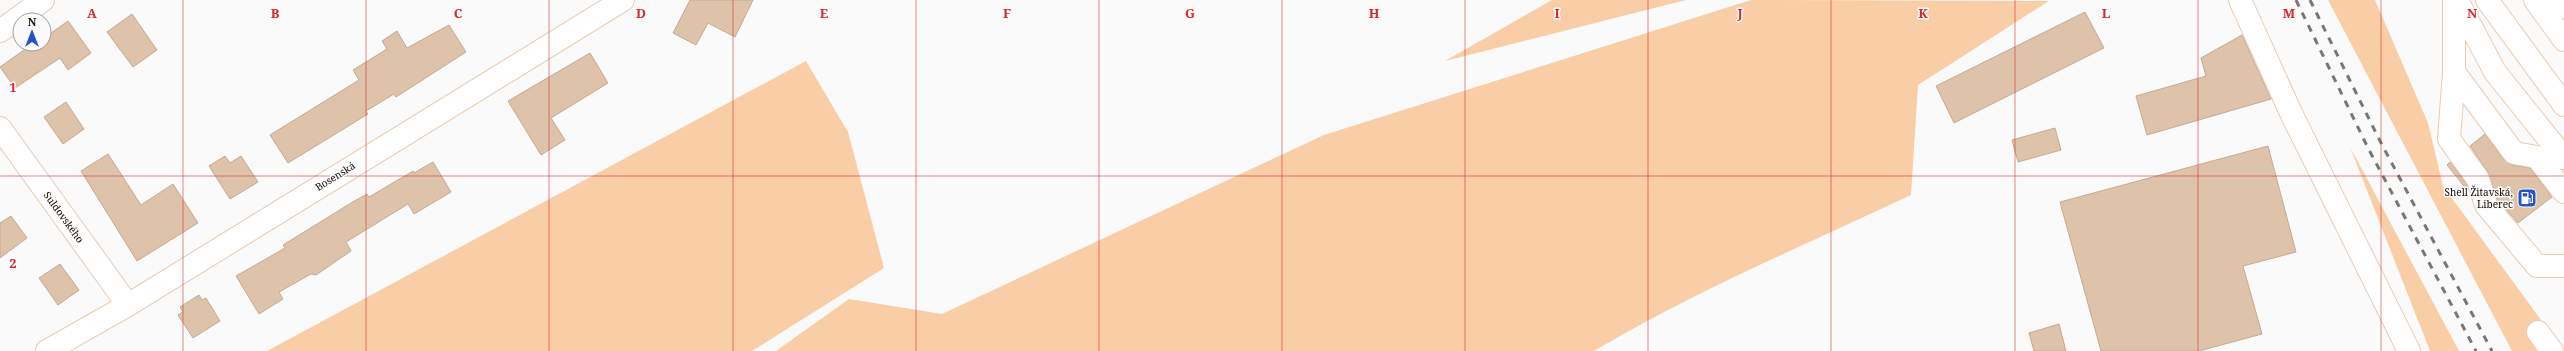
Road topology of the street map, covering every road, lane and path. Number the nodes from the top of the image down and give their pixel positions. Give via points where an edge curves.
1 (43, 0) edge
2 (2240, 0) edge
3 (2455, 0) edge
4 (2487, 0) edge
5 (2535, 0) edge
6 (2557, 0) edge
7 (609, 3) edge
8 (2564, 7) edge
9 (0, 30) edge
10 (2564, 40) edge
11 (2454, 72) junction
12 (2564, 105) edge
13 (0, 128) edge
14 (2564, 158) edge
15 (2564, 192) edge
16 (2564, 266) edge
17 (128, 305) junction
18 (2538, 332) dead end
19 (47, 351) edge
20 (2409, 351) edge
21 (2552, 351) edge

1 - 9 main road
2 - 20 main road via 2291,113
3 - 11 main road
3 - 14 main road via 2495,72
4 - 12 main road
5 - 10 main road
6 - 8 main road
7 - 17 main road, Bosenská
11 - 15 main road via 2514,153 2537,157
11 - 16 main road via 2449,139 2478,179 2486,205 2537,266
13 - 17 main road, Suldovského
17 - 19 main road, Bosenská
18 - 21 main road

